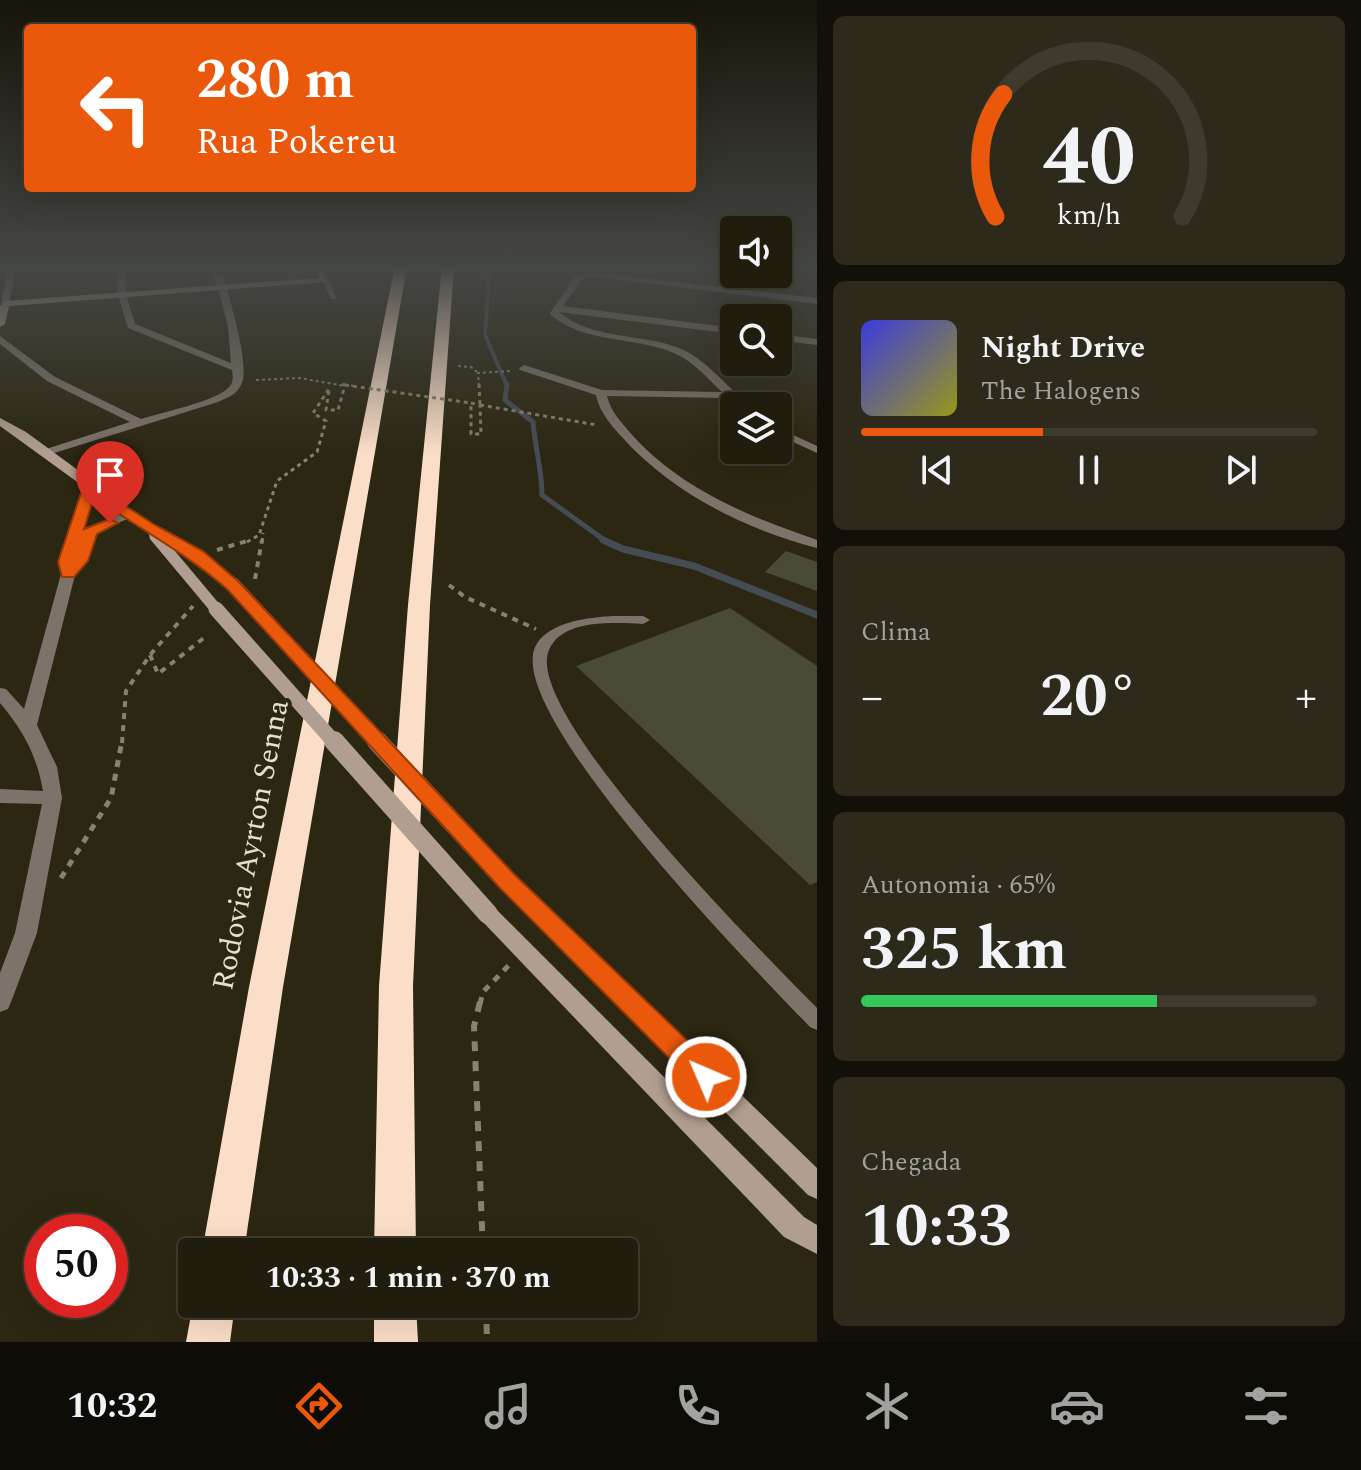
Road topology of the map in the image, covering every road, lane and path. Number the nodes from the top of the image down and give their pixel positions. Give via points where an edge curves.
1 (138, 329) edge
2 (233, 329) edge
3 (389, 329) edge
4 (443, 329) edge
5 (590, 329) edge
6 (0, 339) edge
7 (792, 339) edge
8 (817, 342) edge
9 (457, 366) dead end
10 (236, 368) junction
11 (519, 369) joint
12 (479, 372) junction
13 (238, 381) junction
14 (345, 385) junction
15 (726, 392) edge
16 (601, 393) junction
17 (720, 395) edge
18 (471, 403) junction
19 (480, 405) junction
20 (0, 421) edge
21 (140, 423) junction
22 (585, 423) dead end
23 (792, 438) edge
24 (817, 450) edge
25 (47, 452) junction
26 (90, 487) junction
27 (130, 515) junction
28 (264, 526) junction
29 (149, 529) junction
30 (817, 544) edge
31 (197, 554) junction
32 (68, 574) junction
33 (255, 584) dead end
34 (449, 585) dead end
35 (202, 594) junction
36 (643, 620) dead end
37 (205, 637) dead end
38 (552, 637) junction
39 (150, 655) junction
40 (0, 693) edge
41 (28, 725) junction
42 (0, 796) edge
43 (53, 798) junction
44 (60, 879) dead end
45 (522, 952) junction
46 (0, 1002) edge
47 (817, 1021) edge
48 (817, 1186) edge
49 (225, 1238) edge
50 (395, 1238) edge
51 (482, 1238) edge
52 (817, 1240) edge
53 (212, 1318) edge
54 (395, 1318) edge
55 (486, 1318) edge
56 (208, 1342) edge
57 (396, 1342) edge
58 (487, 1342) edge

1 - 10 street
2 - 10 street
3 - 49 highway, Rodovia Ayrton Senna via 266,987
4 - 50 highway via 419,605 396,986
5 - 15 street via 677,351
6 - 21 street via 51,379
7 - 8 street
9 - 12 path
10 - 13 street
11 - 12 path
11 - 16 street
12 - 19 path
13 - 14 path via 299,378
13 - 21 street via 225,395
14 - 18 path, bridge
14 - 28 path via 338,410 326,410 329,389 313,413 326,421 319,449 277,481
16 - 17 street
16 - 30 street via 608,413 634,445 684,485 760,524
18 - 19 path
18 - 19 path via 471,434 481,434
19 - 22 path
20 - 25 main road
21 - 25 street
23 - 24 street
25 - 26 main road
26 - 27 main road
26 - 32 street via 66,562
27 - 29 main road
27 - 32 street via 90,531 80,561
28 - 31 path via 246,542
28 - 33 path
29 - 31 main road
29 - 35 main road
31 - 48 main road, bridge via 233,585 507,881
32 - 41 street
34 - 38 path
35 - 39 path
35 - 45 main road, bridge
36 - 38 lane via 593,621
37 - 39 path via 158,674
38 - 47 lane via 540,654 539,677 571,739 681,876
39 - 44 path via 126,691 111,798
40 - 41 street
41 - 43 street via 48,767
42 - 43 street
43 - 46 street via 26,933
45 - 51 path via 483,992 474,1026
45 - 52 main road via 794,1227
53 - 56 highway
54 - 57 highway
55 - 58 path

